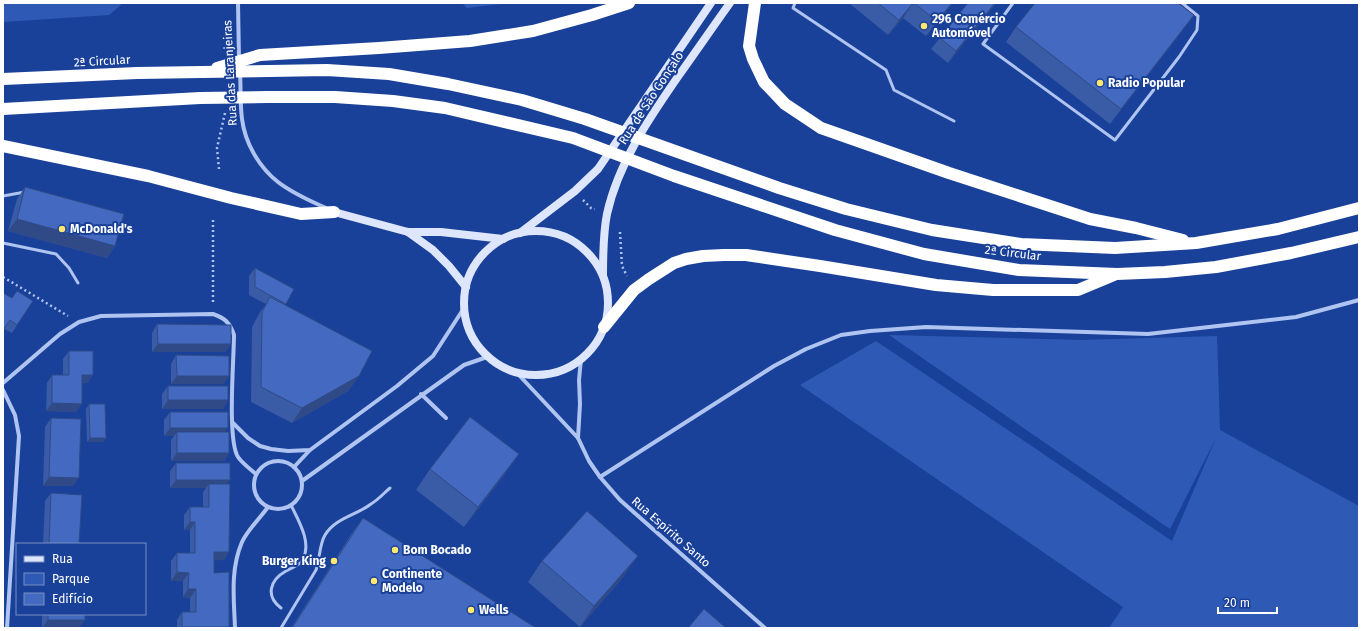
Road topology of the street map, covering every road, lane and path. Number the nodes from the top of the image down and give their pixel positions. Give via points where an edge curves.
1 (238, 3) edge
2 (630, 3) edge
3 (711, 3) edge
4 (730, 3) edge
5 (755, 3) edge
6 (795, 3) edge
7 (1013, 3) edge
8 (1182, 3) edge
9 (202, 72) junction
10 (3, 79) edge
11 (3, 109) edge
12 (954, 121) dead end
13 (3, 146) edge
14 (31, 191) edge
15 (3, 196) edge
16 (1359, 208) edge
17 (334, 212) junction
18 (213, 218) dead end
19 (408, 232) junction
20 (519, 233) junction
21 (1359, 237) edge
22 (503, 239) junction
23 (3, 243) edge
24 (1196, 243) junction
25 (1117, 274) junction
26 (603, 276) junction
27 (3, 278) edge
28 (78, 284) dead end
29 (466, 287) junction
30 (1359, 300) edge
31 (464, 308) junction
32 (213, 314) junction
33 (79, 322) junction
34 (604, 327) junction
35 (487, 356) junction
36 (581, 359) junction
37 (517, 373) junction
38 (3, 383) edge
39 (3, 390) edge
40 (421, 394) junction
41 (446, 418) dead end
42 (232, 421) junction
43 (578, 438) junction
44 (310, 450) junction
45 (294, 467) junction
46 (256, 474) junction
47 (600, 477) junction
48 (302, 482) junction
49 (390, 488) dead end
50 (292, 505) junction
51 (268, 507) junction
52 (281, 608) dead end
53 (6, 628) edge
54 (235, 628) edge
55 (281, 628) edge
56 (765, 628) edge

1 - 17 street, Rua das Laranjeiras via 242,120 247,139 259,161 278,182
2 - 9 highway via 533,31 470,41 260,54
3 - 20 main road, Rua de São Gonçalo via 598,169 575,191
4 - 26 main road, Rua de São Gonçalo via 661,102 618,177 605,226
5 - 24 highway via 750,46 764,82 785,104 821,128 949,174 1090,219
6 - 12 lane via 792,8 886,70 894,90
7 - 8 lane via 983,44 1115,140 1179,57 1196,30 1198,16
9 - 10 highway, 2ª Circular
9 - 24 highway, 2ª Circular via 327,70 389,74 522,100 585,119 846,209 932,230 1021,244 1115,248
11 - 25 highway, 2ª Circular via 268,96 350,98 445,108 573,138 674,176 835,230 924,254 1019,270
13 - 17 highway via 148,176 301,214
14 - 15 lane
16 - 24 highway, 2ª Circular via 1278,230
17 - 19 main road, Rua das Laranjeiras
18 - 32 path
19 - 22 main road, Rua das Laranjeiras via 440,232
19 - 29 main road, Rua das Laranjeiras via 433,250
20 - 22 main road
20 - 26 main road via 540,231 560,235 578,244 592,258
21 - 25 highway, 2ª Circular via 1216,267
22 - 29 main road via 486,251 473,268
23 - 28 lane via 56,254 69,268
25 - 34 highway via 1078,290 993,290 936,285 746,255 703,256 674,263 649,279 634,290
26 - 34 main road via 608,310
27 - 33 path
29 - 31 main road
30 - 47 street via 1296,317 1148,334 926,327 842,335 806,349 774,366
31 - 35 main road via 470,332
31 - 44 street via 433,356
32 - 33 street via 101,316
32 - 42 street via 226,320 234,335
33 - 38 street via 60,334
34 - 36 main road via 594,345
35 - 37 main road via 496,364
35 - 40 street via 464,365
36 - 37 main road via 550,374
36 - 43 street
37 - 43 street
39 - 53 street via 15,415 19,436
40 - 41 street
40 - 48 street
42 - 44 street via 248,438 260,446 271,450
42 - 46 street via 238,457
43 - 47 street, Rua Espírito Santo
44 - 45 street
45 - 46 street via 280,461 273,462 260,468
45 - 48 street
46 - 51 street via 256,497
47 - 56 street, Rua Espírito Santo via 620,500
48 - 50 street via 300,495
49 - 55 lane via 371,505 335,524 326,534 316,570
50 - 51 street via 276,509
50 - 52 lane via 304,532 306,549 303,559 296,567 285,571 271,587 272,599
51 - 54 street via 243,541 236,560 233,583

